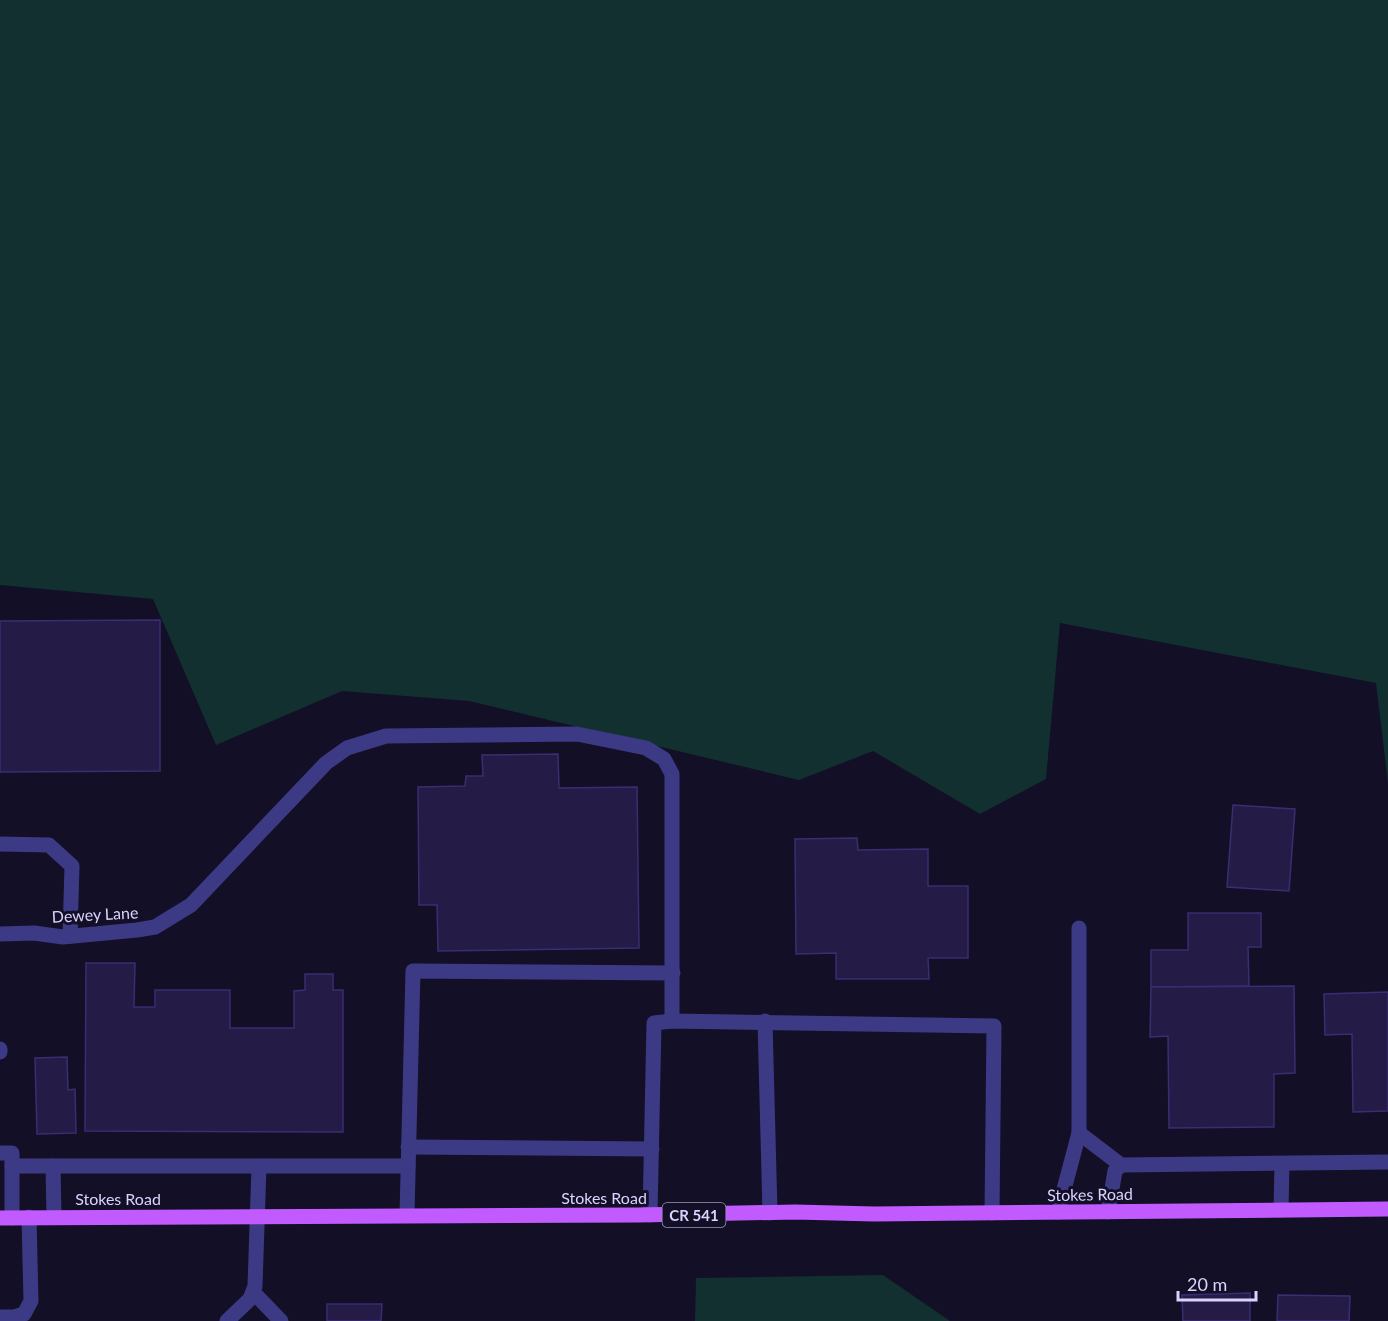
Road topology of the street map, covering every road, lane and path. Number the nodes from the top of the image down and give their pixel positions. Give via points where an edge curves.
1 (0, 844) edge
2 (1079, 928) dead end
3 (0, 934) edge
4 (70, 936) junction
5 (673, 973) junction
6 (672, 1021) junction
7 (765, 1021) junction
8 (1079, 1133) junction
9 (408, 1147) junction
10 (652, 1149) junction
11 (0, 1153) edge
12 (1388, 1162) edge
13 (1282, 1164) junction
14 (1121, 1165) junction
15 (12, 1166) junction
16 (53, 1166) junction
17 (259, 1166) junction
18 (408, 1166) junction
19 (1388, 1209) edge
20 (1281, 1210) junction
21 (1058, 1212) junction
22 (1108, 1212) junction
23 (770, 1213) junction
24 (992, 1213) junction
25 (407, 1215) junction
26 (650, 1215) junction
27 (258, 1216) junction
28 (28, 1217) junction
29 (54, 1217) junction
30 (6, 1218) edge
31 (254, 1293) junction
32 (0, 1317) edge
33 (227, 1321) edge
34 (281, 1321) edge

1 - 4 street via 49,845 72,866
2 - 8 street
3 - 4 street, Dewey Lane
4 - 5 street, Dewey Lane via 155,927 191,905 326,763 347,748 386,736 577,734 646,748 664,759 672,774
5 - 6 street
5 - 9 street via 414,971
6 - 7 street
6 - 10 street via 654,1023
7 - 23 street
7 - 24 street via 994,1026
8 - 14 street
8 - 21 street
9 - 10 street
9 - 18 street
10 - 26 street
11 - 15 street via 12,1153
12 - 13 street
13 - 14 street
13 - 20 street
14 - 22 street via 1115,1171
15 - 16 street
15 - 30 street
16 - 17 street
16 - 29 street
17 - 18 street
17 - 27 street
18 - 25 street
19 - 20 main road, Stokes Road / CR 541
20 - 22 main road, Stokes Road / CR 541
21 - 22 main road, Stokes Road / CR 541
21 - 24 main road, Stokes Road / CR 541
23 - 24 main road, Stokes Road / CR 541
23 - 26 main road, Stokes Road / CR 541
25 - 26 main road, Stokes Road / CR 541
25 - 27 main road, Stokes Road / CR 541
27 - 29 main road, Stokes Road / CR 541
27 - 31 street
28 - 29 main road, Stokes Road / CR 541
28 - 30 main road, Stokes Road / CR 541
28 - 32 street via 31,1301 24,1314
31 - 33 street
31 - 34 street

